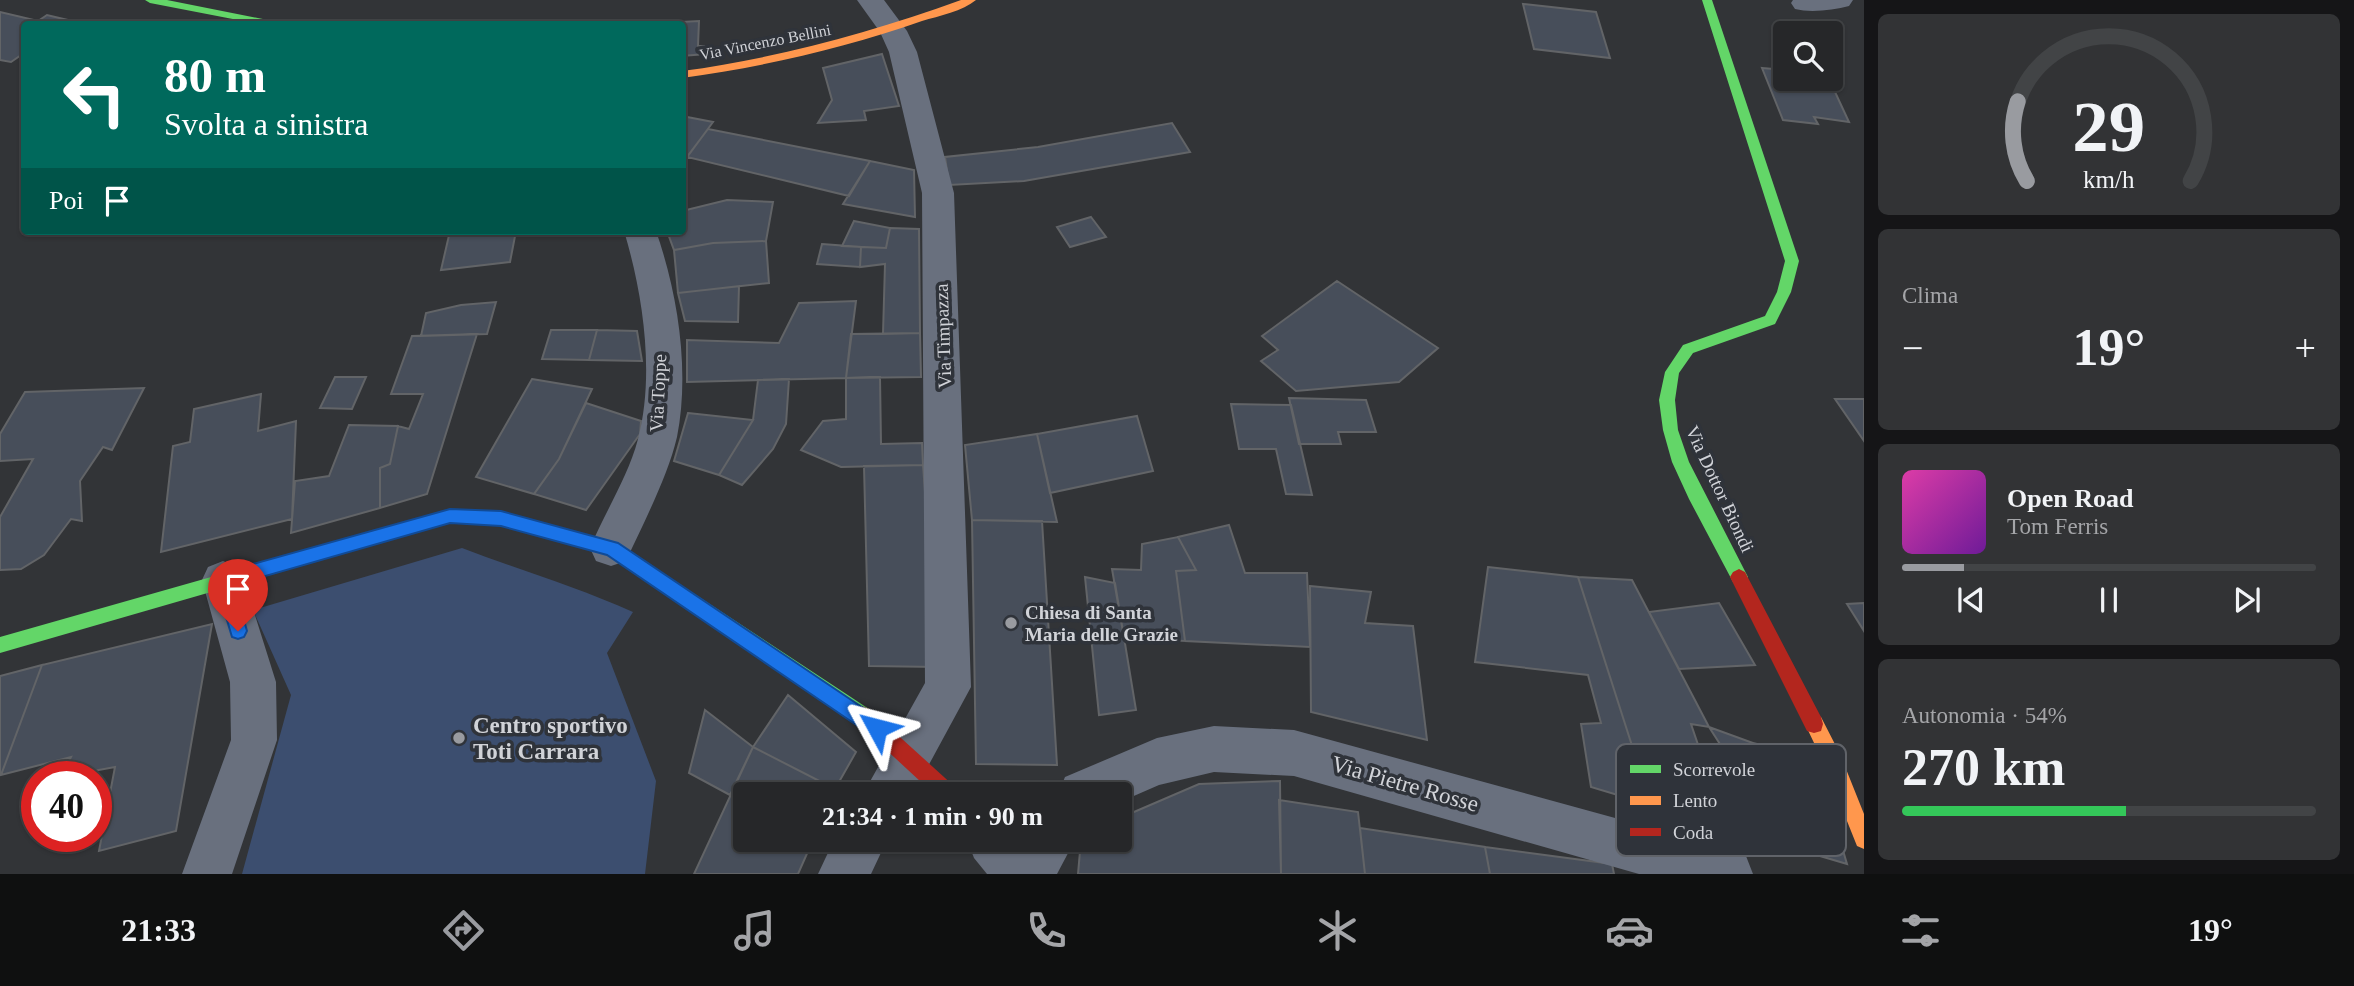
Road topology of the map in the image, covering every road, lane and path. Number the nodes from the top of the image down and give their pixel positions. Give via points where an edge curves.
1 (150, 0) edge
2 (870, 0) edge
3 (971, 0) edge
4 (1707, 0) edge
5 (1840, 0) edge
6 (1804, 3) dead end
7 (258, 21) edge
8 (893, 31) junction
9 (686, 74) edge
10 (642, 235) edge
11 (611, 548) junction
12 (223, 580) junction
13 (0, 645) edge
14 (1824, 744) edge
15 (898, 775) edge
16 (916, 782) edge
17 (1110, 782) edge
18 (1846, 793) edge
19 (1864, 838) edge
20 (1616, 843) edge
21 (855, 852) edge
22 (1001, 852) edge
23 (1042, 852) edge
24 (1663, 856) edge
25 (206, 874) edge
26 (843, 874) edge
27 (1017, 874) edge
28 (1028, 874) edge
29 (1728, 874) edge

1 - 7 street
2 - 8 street, Via Timpazza
3 - 8 street, Via Vincenzo Bellini
4 - 14 street, Via Dottor Biondi via 1792,261 1770,320 1687,349 1668,375 1665,415 1674,449
5 - 6 street
8 - 9 street, Via Vincenzo Bellini via 808,55
8 - 15 street, Via Timpazza via 903,52 938,193 948,687
10 - 11 street, Via Toppe via 649,254 663,361 657,438
11 - 12 street via 501,519 450,516
11 - 15 street via 862,715
12 - 13 street
12 - 25 street via 253,682 254,740
15 - 16 street
17 - 20 street, Via Pietre Rosse via 1157,762 1214,749 1294,754
18 - 19 street, Via Dottor Biondi
21 - 26 street
22 - 27 street
23 - 28 street
24 - 29 street, Via Pietre Rosse

